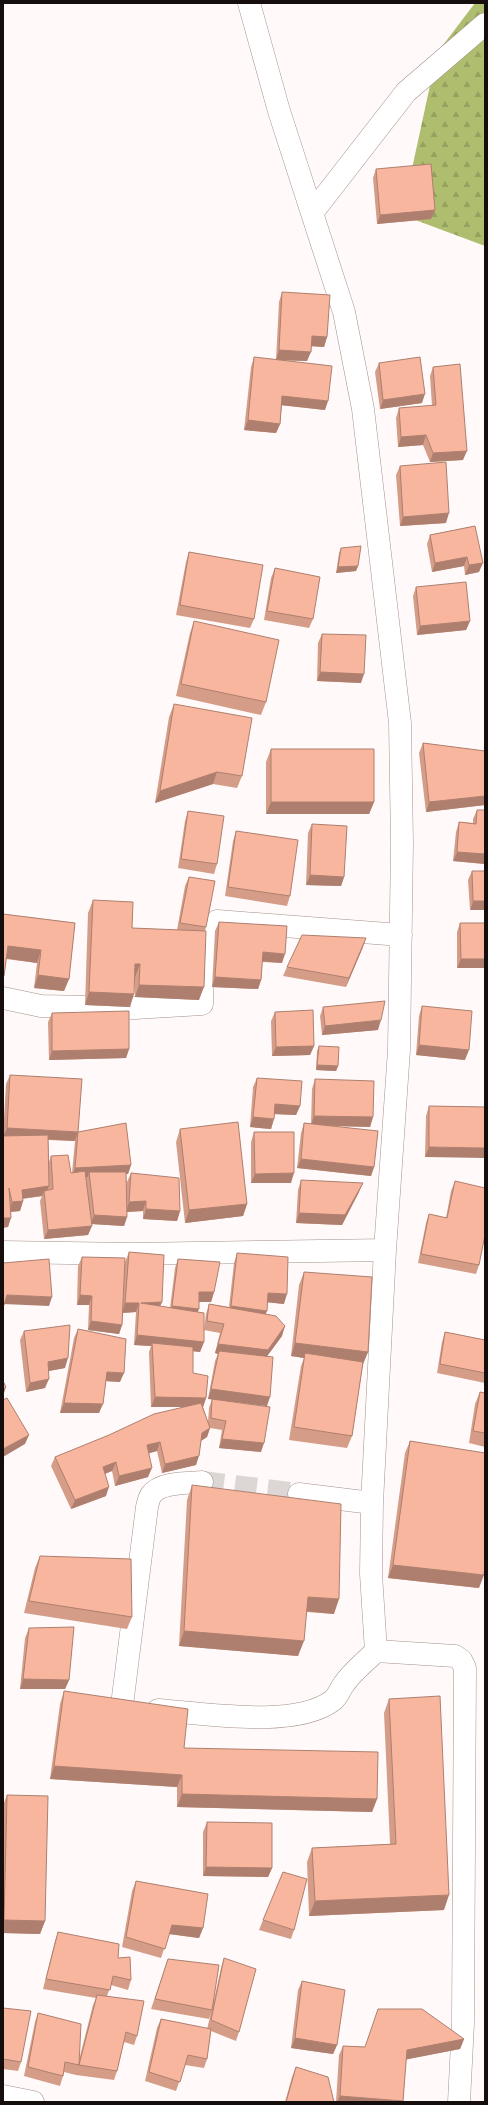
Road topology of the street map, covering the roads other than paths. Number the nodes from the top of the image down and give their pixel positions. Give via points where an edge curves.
1 (249, 3) edge
2 (485, 24) edge
3 (312, 213) junction
4 (401, 935) junction
5 (3, 998) edge
6 (385, 1250) junction
7 (3, 1252) edge
8 (202, 1482) tunnel mouth
9 (299, 1494) tunnel mouth
10 (372, 1503) junction
11 (376, 1651) junction
12 (99, 1703) edge
13 (122, 1705) junction
14 (3, 2096) edge
15 (33, 2102) edge
16 (459, 2102) edge

1 - 3 street via 279,111
2 - 3 street via 406,92
3 - 4 street via 344,312 366,432 400,722
4 - 5 street via 217,921 211,926 207,946 202,1004 134,1008 49,1006
4 - 6 street via 399,1050
6 - 7 street via 133,1254
6 - 10 street
8 - 13 street via 166,1486 151,1495 147,1507
9 - 10 street
10 - 11 street via 371,1574
11 - 13 street via 343,1685 339,1695 331,1702 306,1713 262,1718
11 - 16 street via 455,1656 461,1660 465,1668 463,2023
12 - 13 street
14 - 15 street

